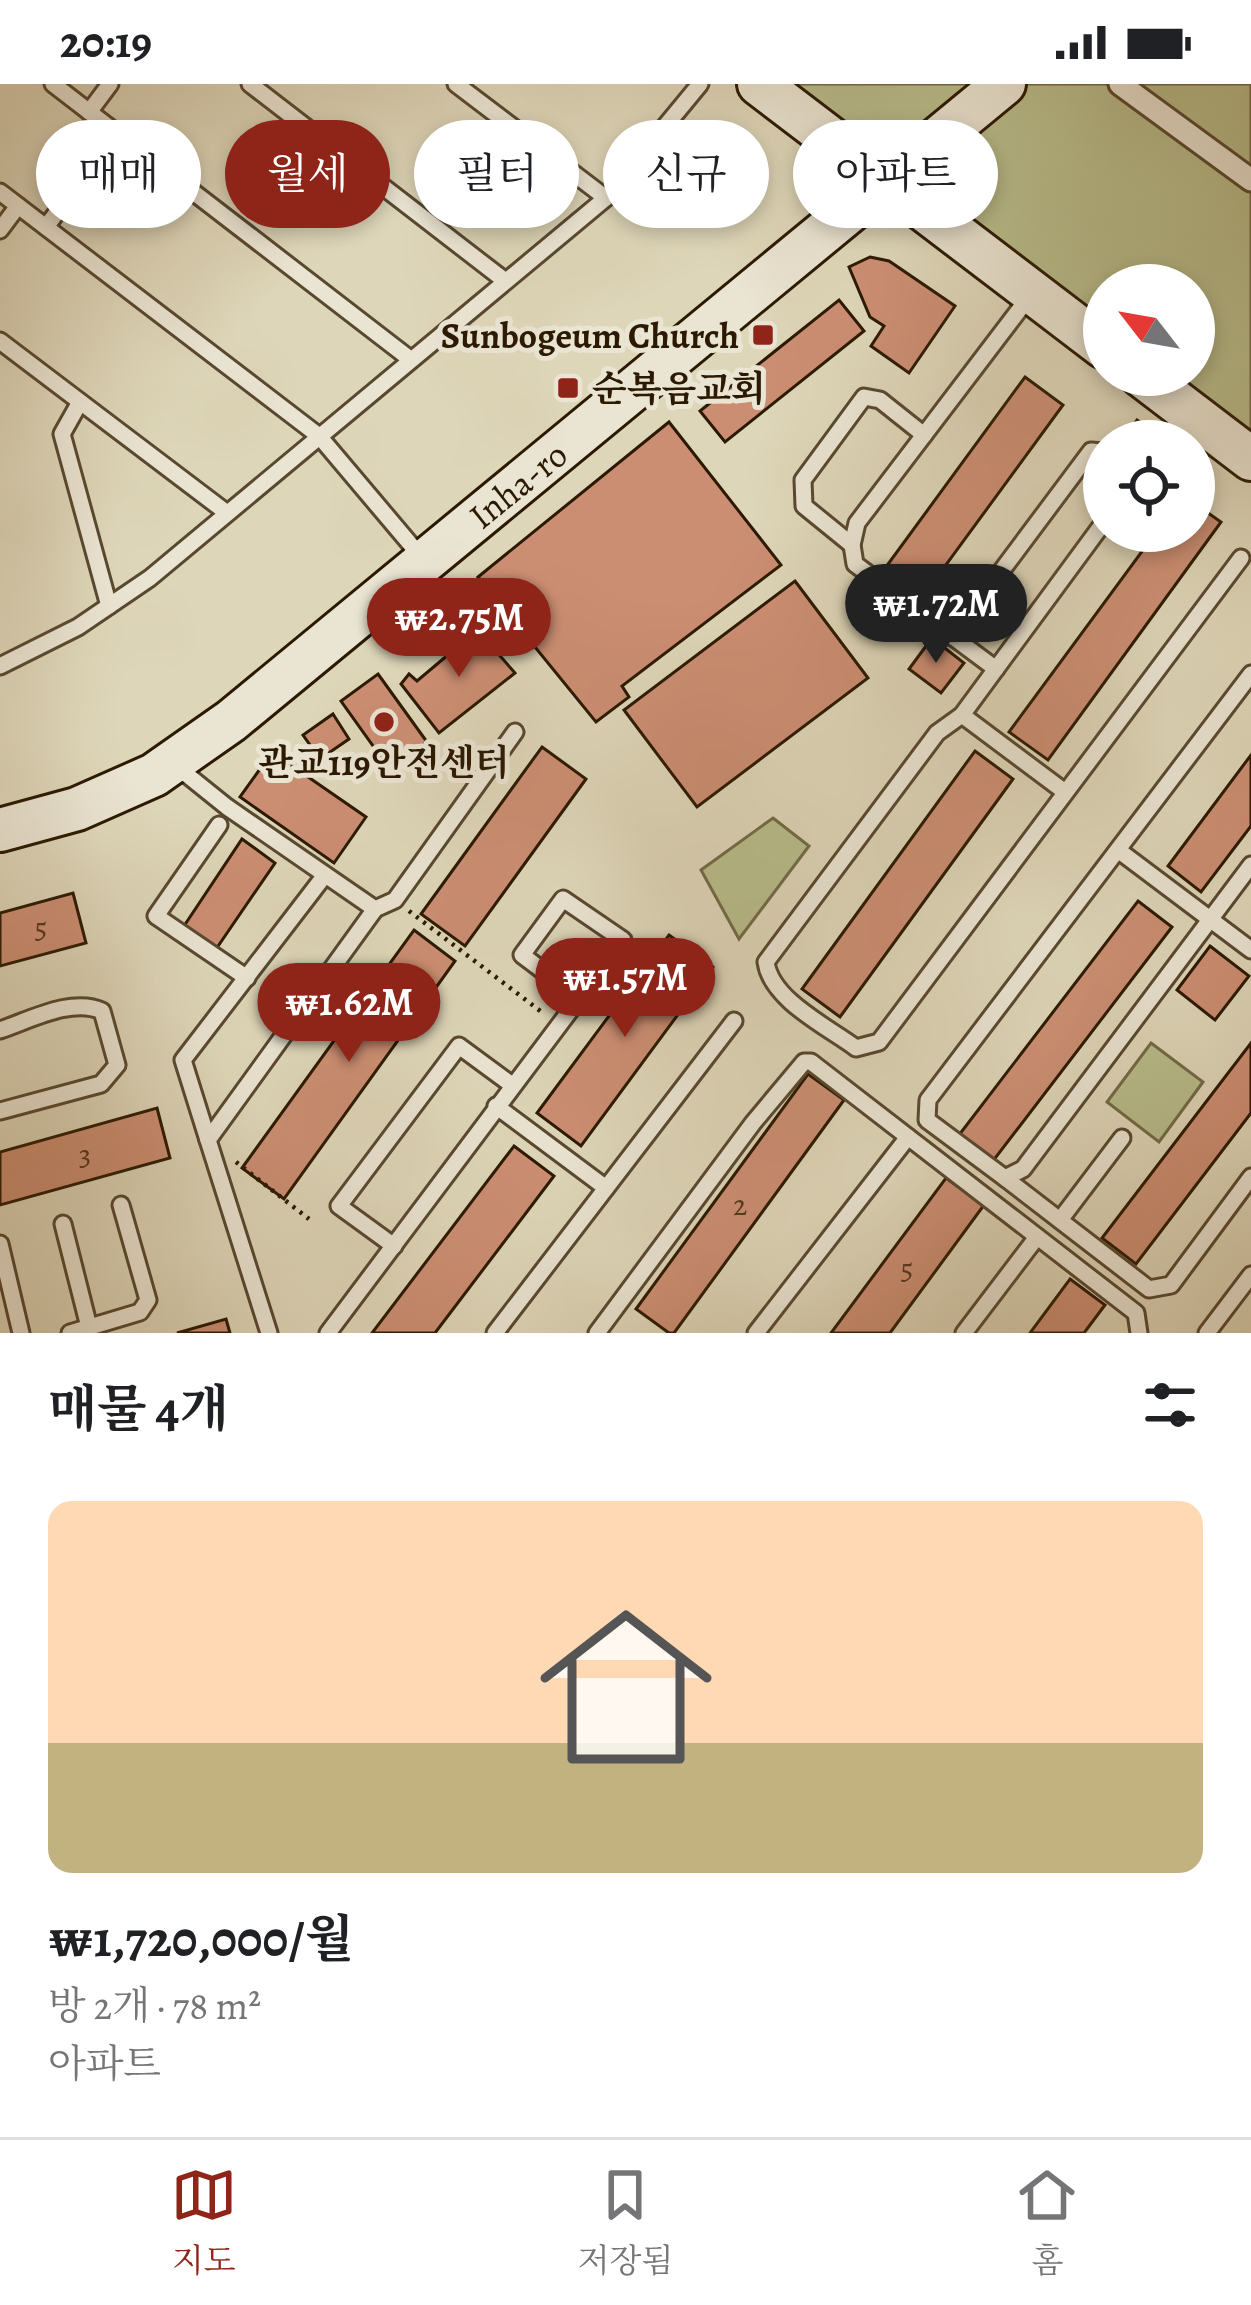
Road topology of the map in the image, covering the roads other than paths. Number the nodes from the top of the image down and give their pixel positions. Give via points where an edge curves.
1 (52, 84) edge
2 (110, 84) edge
3 (250, 84) edge
4 (456, 84) edge
5 (700, 84) edge
6 (759, 84) edge
7 (1004, 84) edge
8 (1120, 84) edge
9 (89, 112) junction
10 (99, 120) edge
11 (670, 120) edge
12 (806, 120) edge
13 (961, 120) edge
14 (1251, 180) edge
15 (0, 192) edge
16 (603, 196) edge
17 (201, 198) edge
18 (603, 200) edge
19 (18, 206) junction
20 (36, 220) edge
21 (47, 228) edge
22 (830, 228) edge
23 (947, 228) edge
24 (0, 230) edge
25 (504, 280) junction
26 (1032, 292) junction
27 (1083, 331) edge
28 (0, 340) edge
29 (410, 359) junction
30 (80, 402) junction
31 (924, 435) junction
32 (319, 436) junction
33 (1215, 443) edge
34 (1251, 459) edge
35 (1083, 462) edge
36 (226, 513) junction
37 (852, 545) junction
38 (1083, 551) edge
39 (1241, 558) dead end
40 (425, 561) junction
41 (109, 606) junction
42 (952, 637) junction
43 (1, 662) edge
44 (996, 669) junction
45 (1251, 674) edge
46 (962, 715) junction
47 (515, 732) dead end
48 (173, 764) junction
49 (1065, 792) junction
50 (219, 826) dead end
51 (0, 830) edge
52 (1118, 850) junction
53 (1251, 865) edge
54 (325, 874) junction
55 (1245, 885) edge
56 (375, 909) junction
57 (1211, 920) junction
58 (1251, 950) edge
59 (247, 978) junction
60 (579, 998) junction
61 (734, 1021) dead end
62 (0, 1030) edge
63 (512, 1085) junction
64 (496, 1106) junction
65 (0, 1111) edge
66 (908, 1137) junction
67 (1122, 1138) dead end
68 (208, 1140) junction
69 (1251, 1177) edge
70 (1005, 1178) junction
71 (606, 1188) junction
72 (122, 1205) dead end
73 (1060, 1220) junction
74 (63, 1224) dead end
75 (1037, 1237) junction
76 (0, 1244) edge
77 (394, 1246) junction
78 (1251, 1275) edge
79 (89, 1328) junction
80 (21, 1333) edge
81 (70, 1333) edge
82 (269, 1333) edge
83 (328, 1333) edge
84 (495, 1333) edge
85 (597, 1333) edge
86 (756, 1333) edge
87 (964, 1333) edge
88 (1139, 1333) edge
89 (1207, 1333) edge

1 - 9 lane
2 - 9 lane
3 - 25 lane
4 - 16 lane
5 - 11 lane
6 - 12 main road
7 - 13 main road, Inha-ro
8 - 14 street
9 - 10 lane
15 - 19 lane
17 - 29 lane
18 - 25 lane
19 - 20 lane
19 - 24 lane
21 - 32 lane
22 - 40 main road, Inha-ro
23 - 26 main road
25 - 29 lane
26 - 27 main road
26 - 31 lane
28 - 30 lane
29 - 32 lane
30 - 36 lane
30 - 41 lane via 62,434
31 - 37 lane via 857,523
31 - 37 lane via 880,400 864,397 803,480 804,506
32 - 36 lane
32 - 40 lane
33 - 34 main road
35 - 42 lane
36 - 41 lane
37 - 42 lane via 855,564
38 - 44 lane
39 - 49 lane
40 - 48 main road, Inha-ro
41 - 43 lane
42 - 44 lane
44 - 46 lane
45 - 52 lane
46 - 49 lane
46 - 49 lane via 937,733 766,962 781,992 856,1048 880,1042
47 - 56 lane via 395,900
48 - 51 main road, Inha-ro via 77,809
48 - 54 lane
50 - 59 lane via 156,916
52 - 57 lane
52 - 70 lane via 928,1100 927,1120
53 - 55 lane
54 - 56 lane
54 - 59 lane
55 - 57 lane
56 - 68 lane
57 - 58 lane
57 - 70 lane via 1023,1169
59 - 68 lane via 183,1060
60 - 60 lane via 623,940 563,898 522,955
60 - 63 lane
61 - 71 lane
62 - 65 lane via 93,1006 102,1011 117,1065 101,1084
63 - 64 lane
63 - 77 lane via 459,1046 339,1206
64 - 71 lane
64 - 77 lane
66 - 75 lane
66 - 85 lane via 803,1062
66 - 86 lane
67 - 73 lane
68 - 82 lane
69 - 73 lane via 1171,1285 1149,1289
70 - 73 lane
71 - 84 lane
72 - 79 lane via 148,1300 140,1312
74 - 79 lane
75 - 87 lane
75 - 88 lane via 1136,1313
76 - 80 lane
77 - 83 lane
78 - 89 lane
79 - 81 lane

